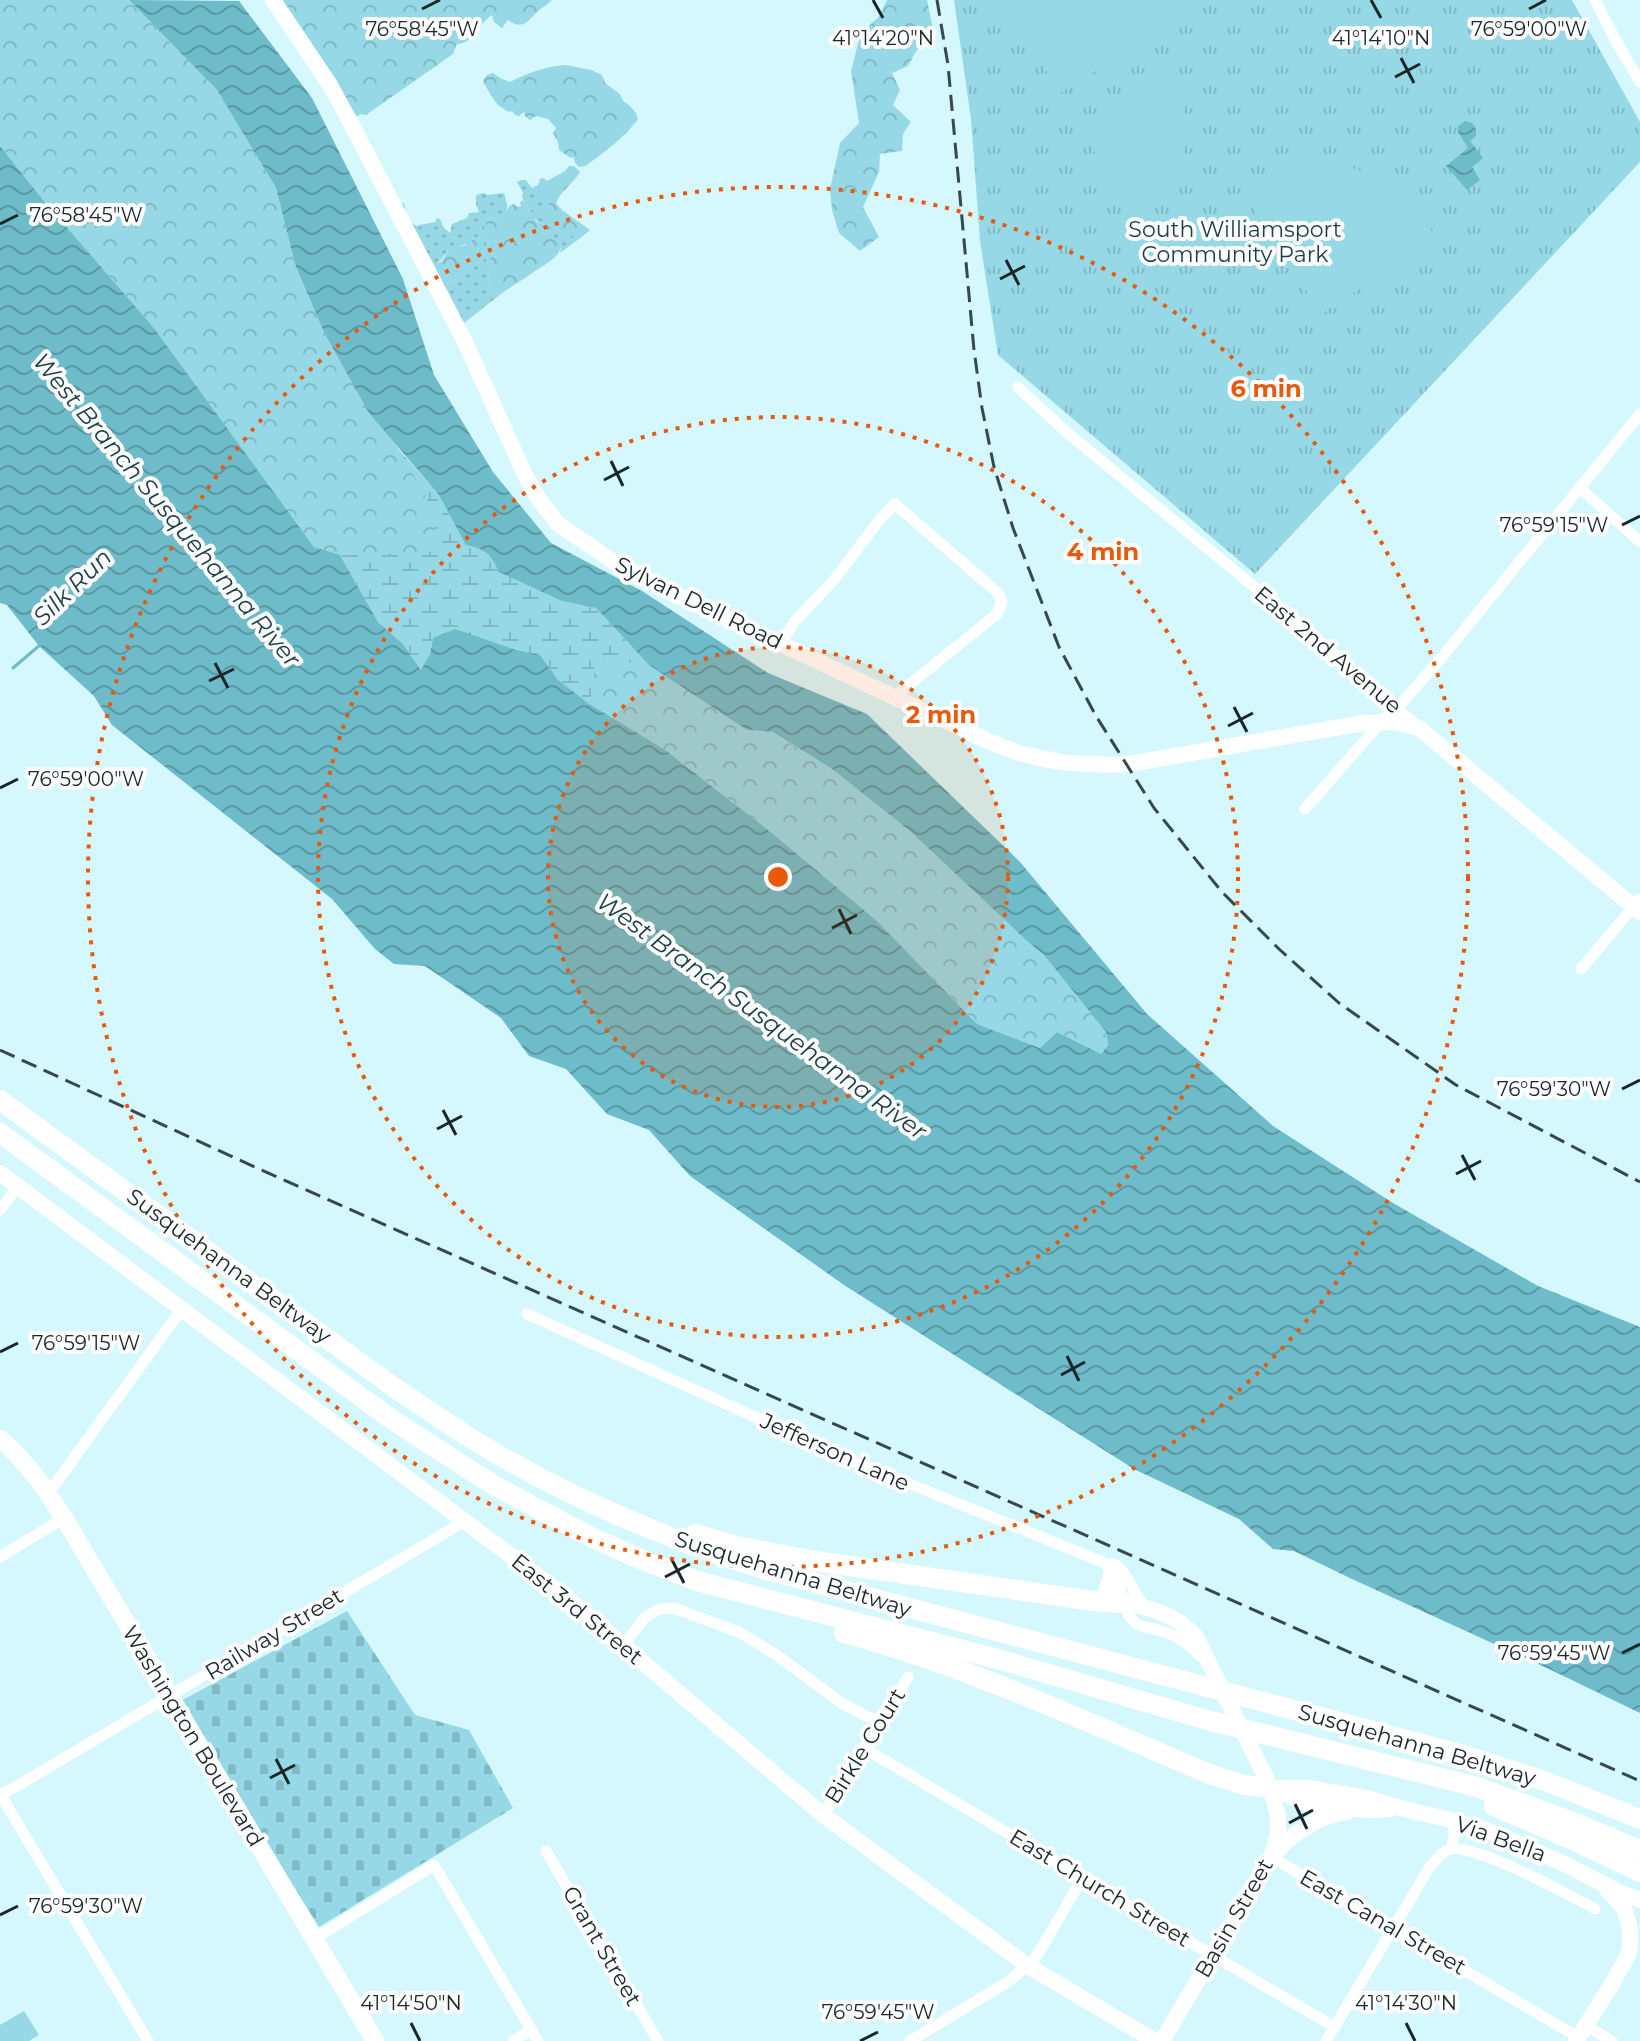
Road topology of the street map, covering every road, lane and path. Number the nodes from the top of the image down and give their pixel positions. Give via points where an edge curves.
1 (273, 0) edge
2 (1595, 0) edge
3 (1640, 82) edge
4 (1018, 387) dead end
5 (1640, 414) edge
6 (1579, 487) junction
7 (1640, 542) edge
8 (781, 644) junction
9 (894, 697) junction
10 (1397, 708) junction
11 (1382, 721) junction
12 (1419, 728) junction
13 (1305, 809) dead end
14 (1638, 906) edge
15 (1581, 969) dead end
16 (0, 1100) edge
17 (0, 1133) edge
18 (0, 1173) edge
19 (18, 1186) junction
20 (0, 1210) edge
21 (181, 1310) junction
22 (527, 1314) dead end
23 (0, 1439) edge
24 (484, 1446) junction
25 (48, 1494) junction
26 (64, 1518) junction
27 (465, 1521) junction
28 (0, 1557) edge
29 (1110, 1567) junction
30 (697, 1581) junction
31 (1100, 1602) junction
32 (1135, 1605) junction
33 (623, 1646) junction
34 (908, 1677) dead end
35 (169, 1696) junction
36 (880, 1723) junction
37 (1379, 1733) junction
38 (865, 1749) junction
39 (1351, 1755) junction
40 (1271, 1788) junction
41 (0, 1795) edge
42 (1640, 1805) edge
43 (1404, 1809) junction
44 (1368, 1810) junction
45 (823, 1815) junction
46 (1640, 1819) edge
47 (1455, 1821) junction
48 (1452, 1848) junction
49 (1640, 1850) edge
50 (546, 1851) dead end
51 (1271, 1857) junction
52 (1640, 1872) edge
53 (1083, 1877) junction
54 (1594, 1878) junction
55 (1640, 1903) edge
56 (1595, 1909) dead end
57 (1630, 1928) junction
58 (1394, 1929) junction
59 (314, 1939) junction
60 (1640, 1947) edge
61 (1212, 1956) junction
62 (1640, 1960) edge
63 (1028, 1966) junction
64 (1612, 1984) junction
65 (1335, 2027) junction
66 (1580, 2034) edge
67 (535, 2036) edge
68 (148, 2041) edge
69 (375, 2041) edge
70 (513, 2041) edge
71 (658, 2041) edge
72 (910, 2041) edge
73 (1155, 2041) edge
74 (1162, 2041) edge
75 (1326, 2041) edge
76 (1612, 2041) edge

1 - 8 main road, Sylvan Dell Road via 346,114 465,342 526,477 550,515 627,569
2 - 3 street
4 - 10 street, East 2nd Avenue
5 - 6 street
6 - 7 street
6 - 10 street
8 - 9 main road, Sylvan Dell Road
8 - 9 street via 895,504 999,594 1002,603 997,614
9 - 11 main road, Sylvan Dell Road via 1018,753 1068,763 1135,763
10 - 11 street
10 - 12 street, East 2nd Avenue
11 - 12 main road, Sylvan Dell Road
11 - 13 street
12 - 14 main road, East 2nd Avenue
14 - 15 street
16 - 24 highway, Susquehanna Beltway via 365,1366
17 - 30 highway, Susquehanna Beltway via 394,1421 544,1513
18 - 19 main road, East 3rd Street
19 - 20 street
19 - 21 main road, East 3rd Street
21 - 25 street
21 - 27 main road, East 3rd Street
22 - 29 street, Jefferson Lane via 846,1458
23 - 25 main road, Washington Boulevard
24 - 31 highway via 641,1515 737,1546
24 - 37 highway, Susquehanna Beltway via 565,1491 717,1555
25 - 26 main road, Washington Boulevard
26 - 28 street
26 - 35 main road, Washington Boulevard
27 - 33 main road, East 3rd Street
27 - 35 street, Railway Street
29 - 31 highway via 1107,1596
29 - 32 street
29 - 32 street via 1113,1563 1122,1569 1138,1599
30 - 39 highway, Susquehanna Beltway
30 - 40 highway via 816,1626 964,1671 1212,1775
31 - 32 highway
32 - 40 main road via 1173,1617 1191,1631
33 - 36 street via 645,1617 670,1608 751,1639 843,1704
33 - 45 main road, East 3rd Street
34 - 36 street, Birkle Court
35 - 41 street, Railway Street
35 - 59 main road, Washington Boulevard
36 - 38 street, Birkle Court
37 - 42 highway via 1504,1759
37 - 46 highway, Susquehanna Beltway via 1545,1781
38 - 45 street, Birkle Court
38 - 53 street, East Church Street
39 - 49 highway, Susquehanna Beltway via 1477,1787
39 - 52 highway via 1507,1812
40 - 43 main road, Via Bella via 1309,1788
40 - 44 main road, Via Bella via 1309,1804
40 - 51 main road, Basin Street via 1278,1817
41 - 68 street
43 - 44 main road, Via Bella
43 - 47 main road, Via Bella
44 - 51 main road via 1319,1819
45 - 63 main road, East 3rd Street
47 - 48 street
47 - 54 main road, Via Bella
48 - 56 street via 1542,1879
48 - 58 street via 1434,1861
50 - 71 street, Grant Street
51 - 58 street, East Canal Street
51 - 61 main road, Basin Street
53 - 61 street, East Church Street
53 - 63 street
54 - 55 main road, Via Bella
54 - 57 main road, Via Bella via 1624,1908
55 - 57 main road
57 - 60 main road, Via Bella
57 - 64 main road via 1629,1953
58 - 65 street
58 - 66 street, East Canal Street
59 - 67 street via 434,1865
59 - 69 main road, Washington Boulevard
61 - 65 street, East Church Street
61 - 74 main road, Basin Street
62 - 64 main road
63 - 72 street
63 - 73 main road, East 3rd Street
64 - 66 main road
65 - 75 street
66 - 76 street, East Canal Street
67 - 70 street

